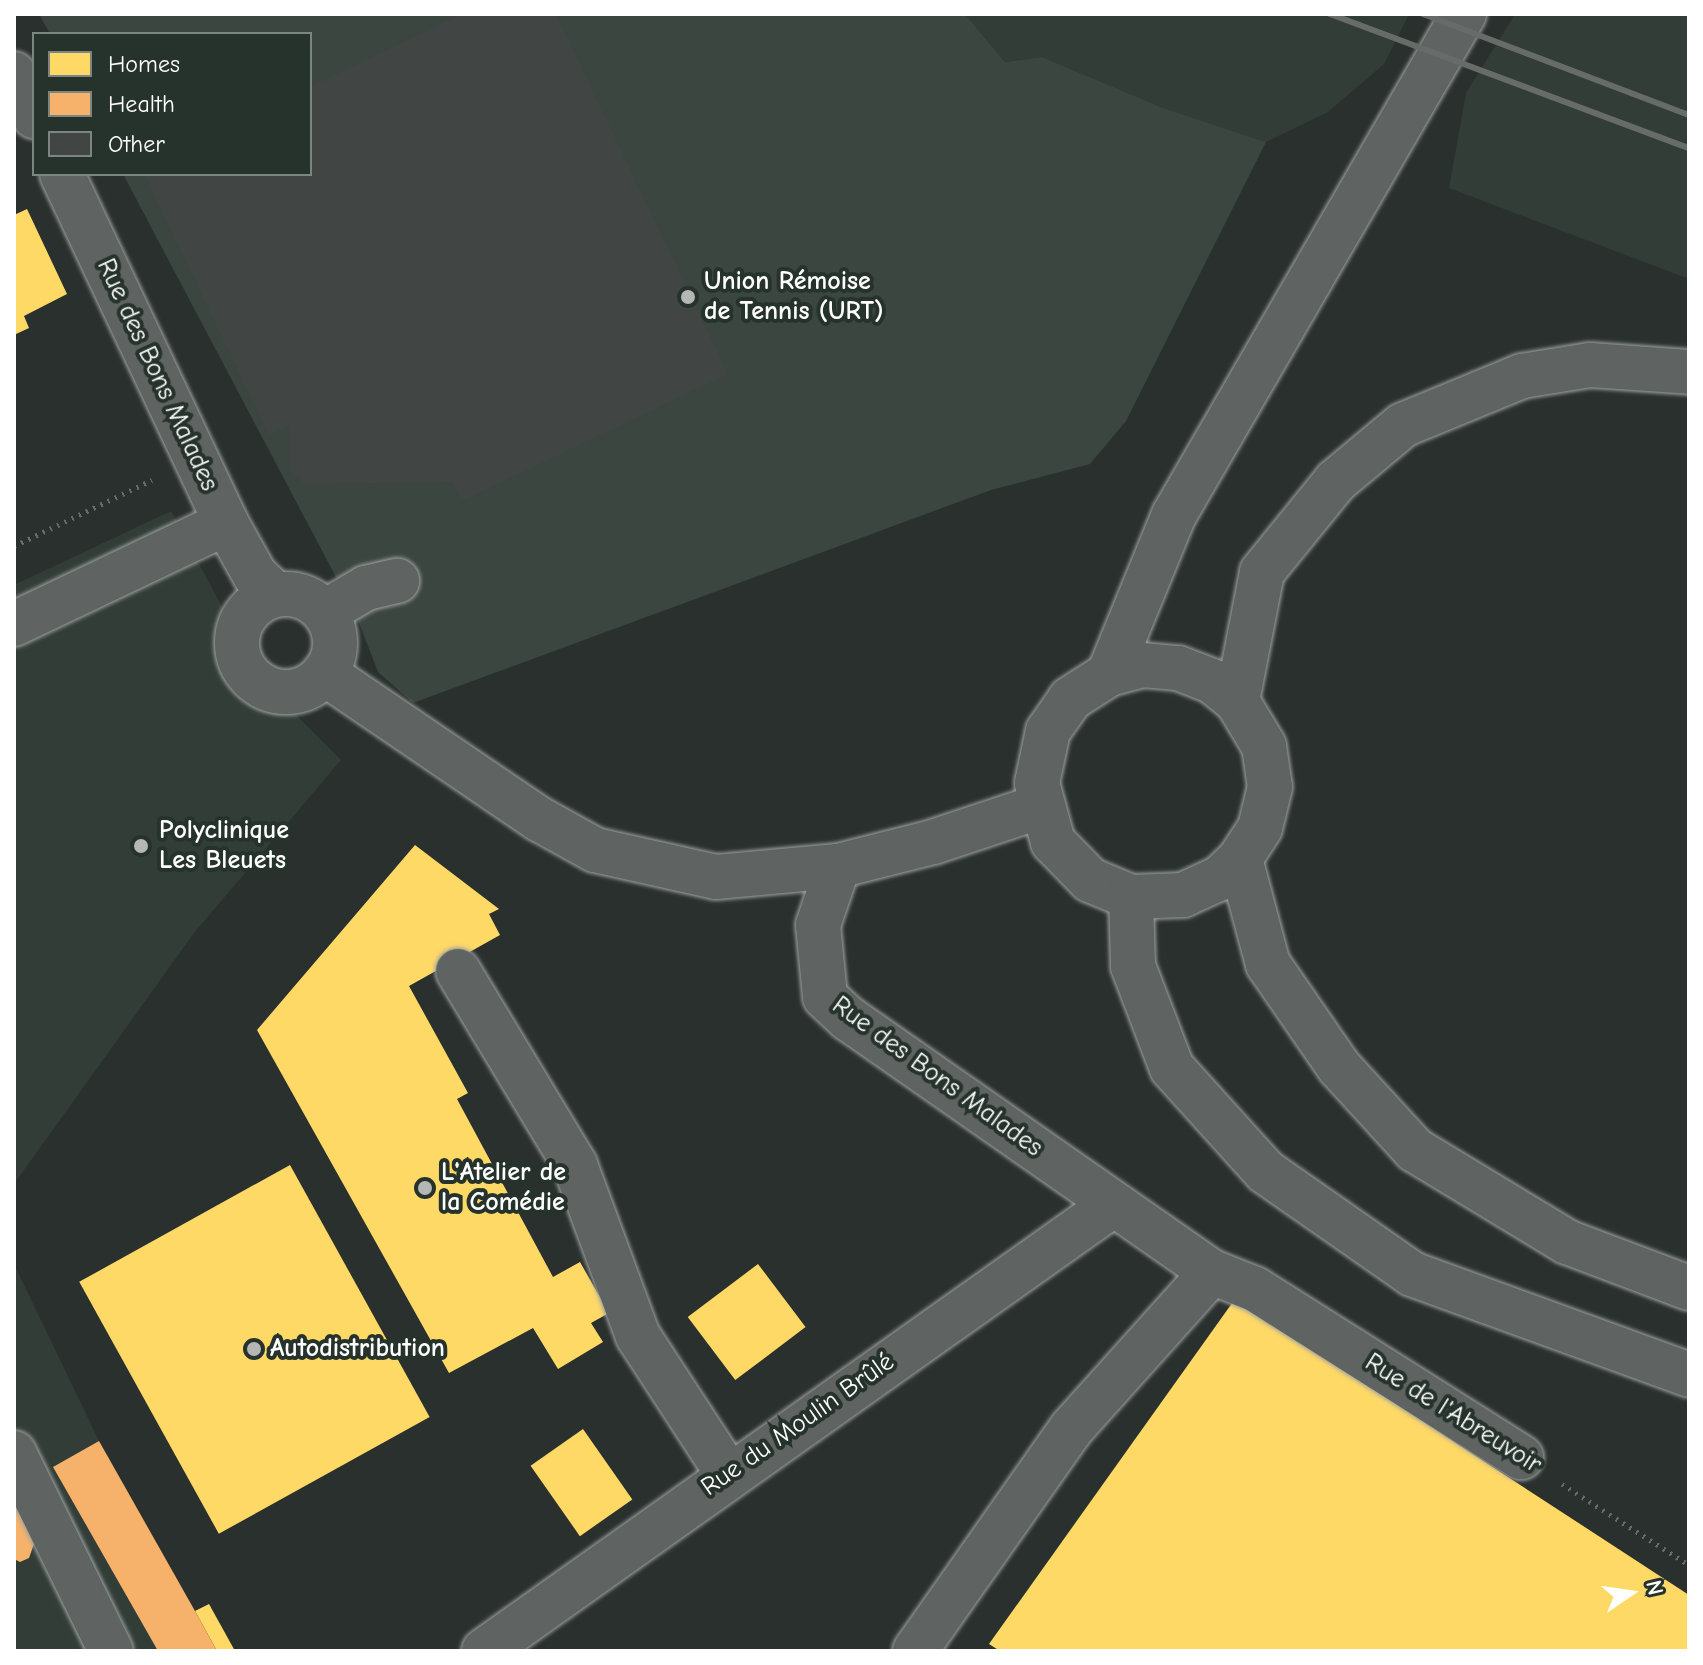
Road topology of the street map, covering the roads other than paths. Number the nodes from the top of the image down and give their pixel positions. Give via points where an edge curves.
1 (1464, 14) edge
2 (63, 176) edge
3 (1689, 372) edge
4 (226, 523) junction
5 (397, 581) dead end
6 (265, 585) junction
7 (325, 612) junction
8 (14, 624) edge
9 (324, 673) junction
10 (1109, 674) junction
11 (1237, 701) junction
12 (1041, 806) junction
13 (1240, 859) junction
14 (838, 866) junction
15 (1131, 897) junction
16 (458, 971) dead end
17 (1114, 1204) junction
18 (1212, 1272) junction
19 (1689, 1288) edge
20 (1689, 1375) edge
21 (14, 1453) edge
22 (1521, 1457) road end
23 (728, 1474) junction
24 (111, 1651) edge
25 (484, 1651) edge
26 (915, 1651) edge

1 - 10 main road via 1174,515
2 - 4 main road, Rue des Bons Malades
3 - 11 main road via 1590,365 1522,376 1403,425 1336,481 1262,572
4 - 6 main road, Rue des Bons Malades
4 - 8 main road
5 - 7 main road via 366,588
6 - 7 main road via 306,597
6 - 9 main road via 240,627 240,659 248,674 268,688 292,692
7 - 9 main road via 335,649
9 - 14 main road via 539,819 595,850 716,877
10 - 11 main road via 1142,665 1178,668 1212,681
10 - 12 main road via 1070,699 1048,731 1037,783
11 - 13 main road via 1264,746 1270,787 1260,828
12 - 14 main road
12 - 15 main road via 1053,842 1090,880
13 - 15 main road via 1220,878 1183,895
13 - 19 main road via 1268,964 1339,1067 1415,1150 1567,1242
14 - 17 main road, Rue des Bons Malades via 818,925 825,997 916,1069
15 - 20 main road via 1133,966 1172,1068 1266,1172 1412,1274
16 - 23 main road via 575,1165 638,1336
17 - 18 main road, Rue de l'Abreuvoir
17 - 23 main road, Rue du Moulin Brûlé
18 - 22 main road, Rue de l'Abreuvoir via 1255,1289
18 - 26 main road via 1071,1429
21 - 24 main road
23 - 25 main road, Rue du Moulin Brûlé

